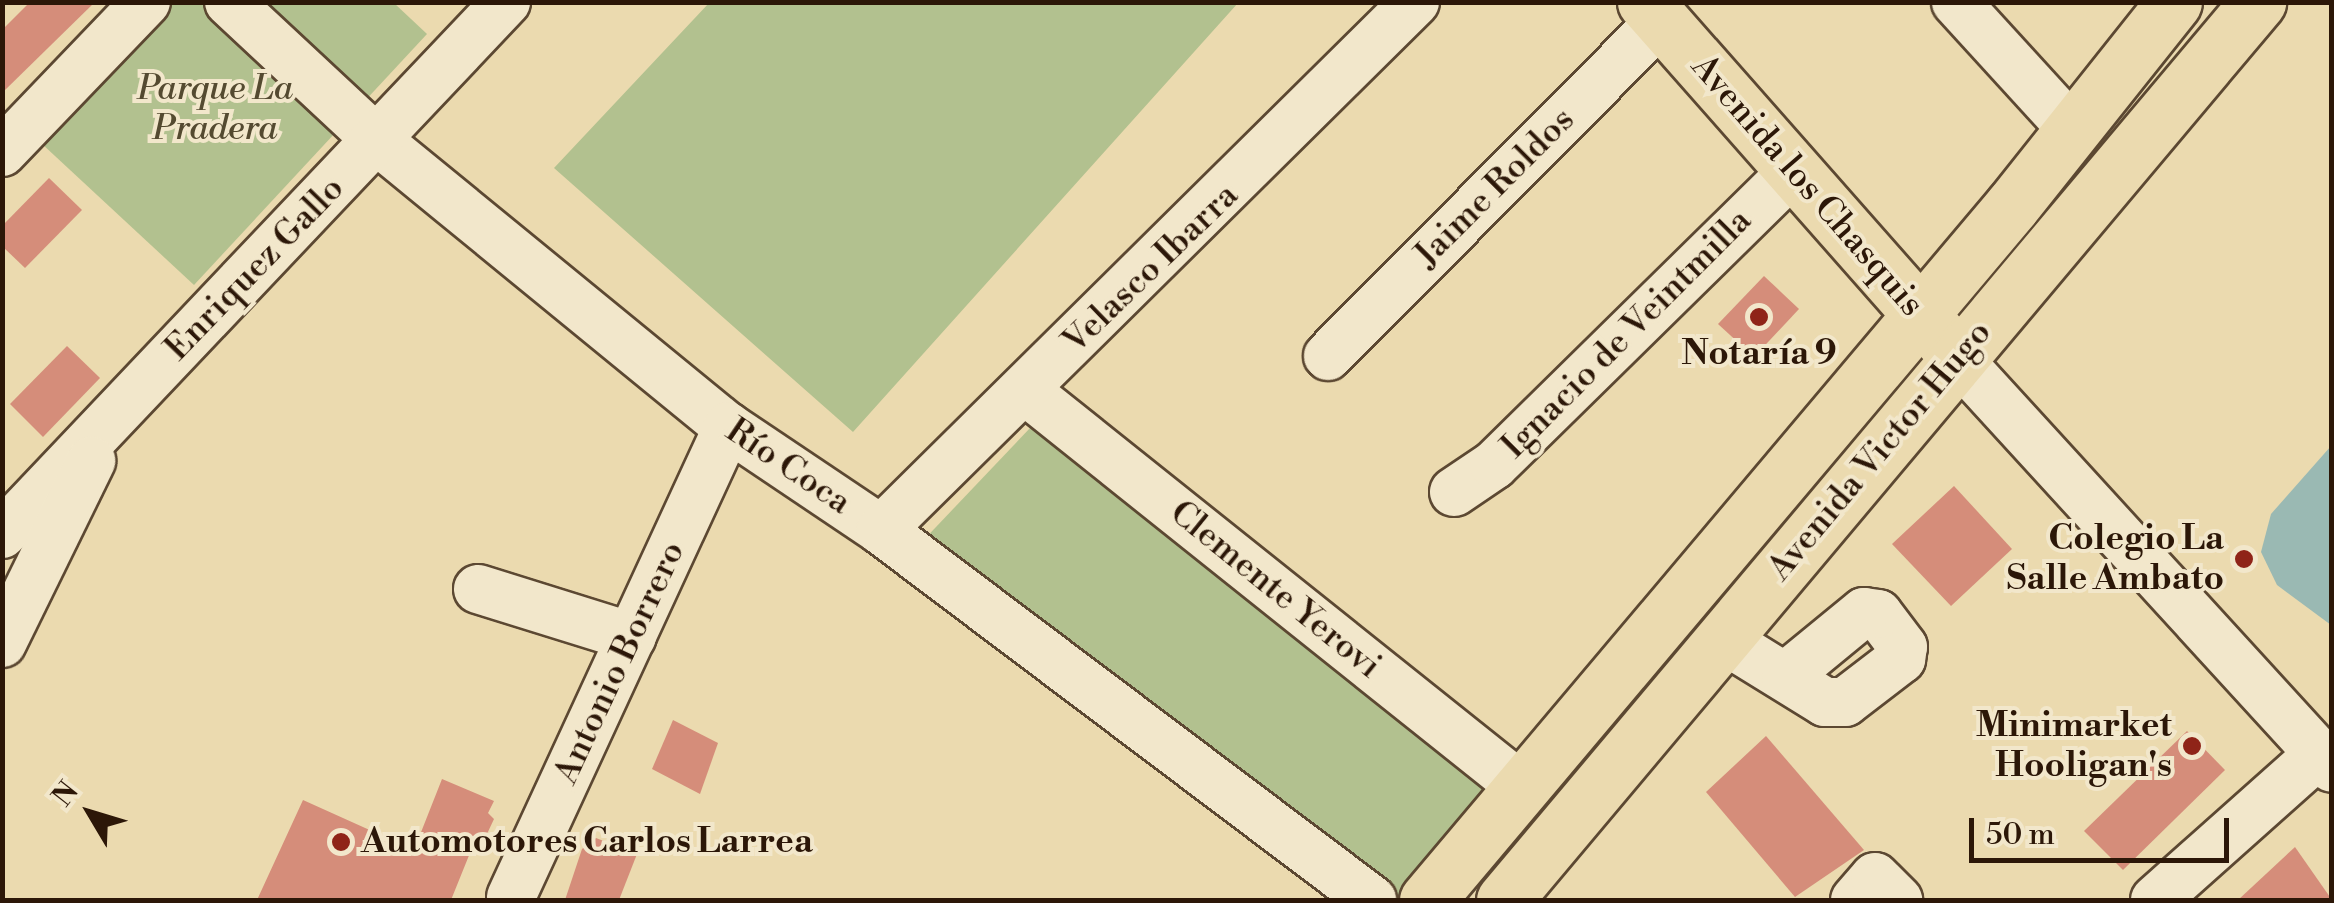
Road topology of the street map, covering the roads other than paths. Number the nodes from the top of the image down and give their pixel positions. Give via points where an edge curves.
1 (146, 2) edge
2 (229, 2) edge
3 (506, 2) edge
4 (1415, 2) edge
5 (1956, 2) edge
6 (2174, 2) edge
7 (2258, 2) edge
8 (1653, 12) edge
9 (2072, 129) junction
10 (378, 141) junction
11 (2, 152) edge
12 (1794, 170) junction
13 (1920, 314) junction
14 (1328, 356) dead end
15 (1958, 358) junction
16 (1026, 391) junction
17 (110, 420) junction
18 (728, 427) junction
19 (1454, 492) dead end
20 (881, 530) junction
21 (2, 534) edge
22 (478, 589) dead end
23 (632, 637) junction
24 (1723, 639) junction
25 (2, 642) edge
26 (1786, 676) dead end
27 (2325, 761) edge
28 (1524, 789) junction
29 (511, 897) dead end
30 (1372, 900) edge
31 (1428, 900) edge
32 (1504, 900) edge
33 (1855, 900) edge
34 (1898, 900) edge
35 (2155, 900) edge

1 - 11 street
2 - 10 street, Río Coca
3 - 10 street, Enriquez Gallo
4 - 16 street, Velasco Ibarra
5 - 9 street
6 - 9 main road, Avenida Victor Hugo
7 - 15 main road, Avenida Victor Hugo
8 - 12 main road, Avenida los Chasquis
8 - 14 street, Jaime Roldos
9 - 13 main road, Avenida Victor Hugo
10 - 17 street, Enriquez Gallo
10 - 18 street, Río Coca
12 - 13 main road, Avenida los Chasquis
12 - 19 street, Ignacio de Veintmilla via 1494,465
13 - 15 main road, Avenida los Chasquis
13 - 28 main road, Avenida Victor Hugo
15 - 24 main road, Avenida Victor Hugo
15 - 27 street, Avenida los Chasquis
16 - 20 street, Velasco Ibarra
16 - 28 street, Clemente Yerovi
17 - 21 street, Enriquez Gallo
17 - 25 street
18 - 20 street, Río Coca
18 - 23 street, Antonio Borrero
20 - 30 street, Río Coca
22 - 23 street
23 - 29 street, Antonio Borrero
24 - 26 street
24 - 32 main road, Avenida Victor Hugo
27 - 35 street
28 - 31 main road, Avenida Victor Hugo
33 - 34 street via 1876,876

